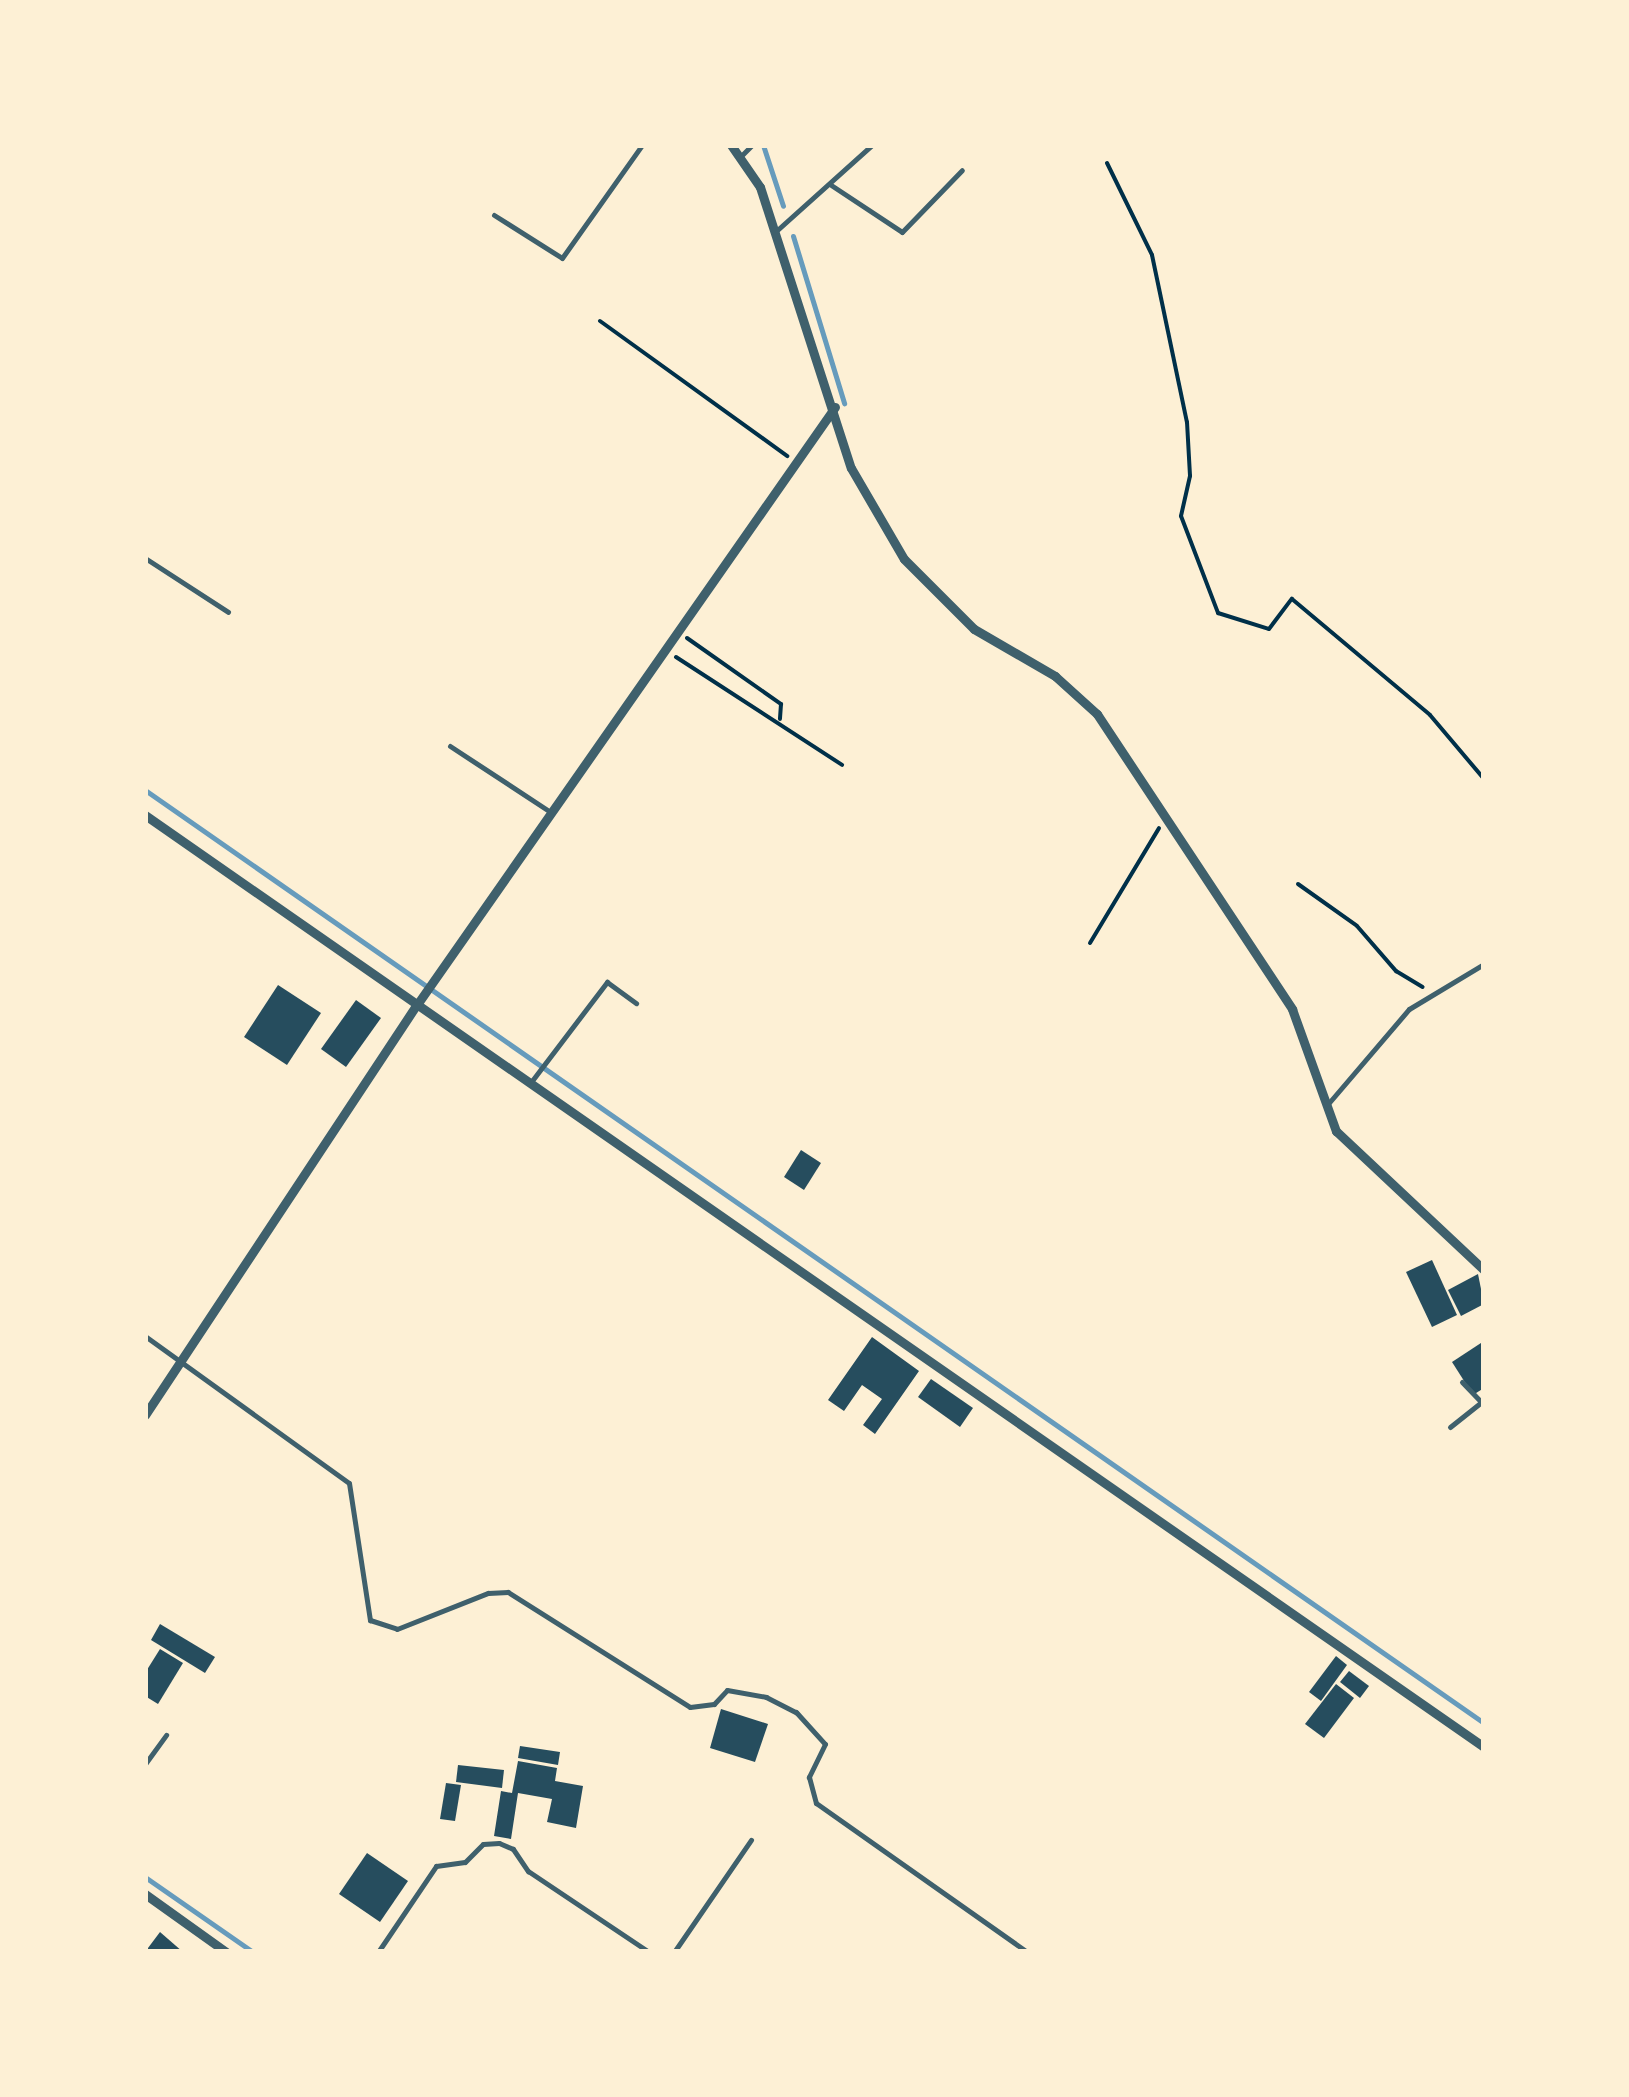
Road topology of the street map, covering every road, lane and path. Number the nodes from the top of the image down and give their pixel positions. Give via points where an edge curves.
1 (642, 145) edge
2 (730, 145) edge
3 (752, 145) edge
4 (872, 145) edge
5 (743, 154) junction
6 (1107, 163) dead end
7 (962, 170) dead end
8 (831, 185) junction
9 (494, 215) dead end
10 (773, 234) junction
11 (600, 321) dead end
12 (835, 407) junction
13 (797, 464) junction
14 (145, 558) edge
15 (228, 612) dead end
16 (680, 634) junction
17 (668, 652) junction
18 (780, 720) junction
19 (450, 746) dead end
20 (842, 765) dead end
21 (1484, 779) edge
22 (145, 815) edge
23 (554, 815) junction
24 (1164, 819) junction
25 (1298, 884) dead end
26 (1090, 943) dead end
27 (1484, 964) edge
28 (1432, 992) junction
29 (636, 1002) dead end
30 (416, 1006) junction
31 (530, 1085) junction
32 (1324, 1107) junction
33 (1484, 1270) edge
34 (145, 1336) edge
35 (182, 1362) junction
36 (1462, 1382) dead end
37 (1482, 1401) edge
38 (145, 1415) edge
39 (1450, 1426) dead end
40 (166, 1735) dead end
41 (1484, 1747) edge
42 (145, 1764) edge
43 (751, 1840) dead end
44 (145, 1894) edge
45 (213, 1948) edge
46 (226, 1952) edge
47 (378, 1952) edge
48 (649, 1952) edge
49 (674, 1952) edge
50 (1027, 1952) edge

1 - 9 lane via 562,258
2 - 5 street
3 - 5 lane
4 - 8 lane
5 - 10 street
6 - 21 path via 1152,255 1187,422 1190,476 1181,516 1218,614 1268,629 1292,599 1430,716
7 - 8 lane via 902,232
8 - 10 lane
10 - 12 street
11 - 13 path
12 - 13 street
12 - 24 street via 851,468 904,559 974,629 1055,676 1098,714
13 - 16 street
14 - 15 lane
16 - 17 street
16 - 18 path via 780,704
17 - 18 path
17 - 23 street
18 - 20 path
19 - 23 lane
22 - 30 street
23 - 30 street
24 - 26 path
24 - 32 street via 1292,1010
25 - 28 path via 1358,926 1396,972
27 - 28 lane
28 - 32 lane
29 - 31 lane via 607,982
30 - 31 street
30 - 35 street
31 - 41 street
32 - 33 street via 1336,1131
34 - 35 lane
35 - 38 street
35 - 50 lane via 349,1483 370,1620 398,1629 478,1596 508,1592 690,1706 714,1704 727,1690 766,1697 796,1712 825,1744 808,1777 816,1803
36 - 37 lane
37 - 39 lane
40 - 42 lane
43 - 49 lane
44 - 45 street
45 - 46 street
47 - 48 lane via 436,1866 465,1862 483,1844 499,1843 513,1849 528,1871

